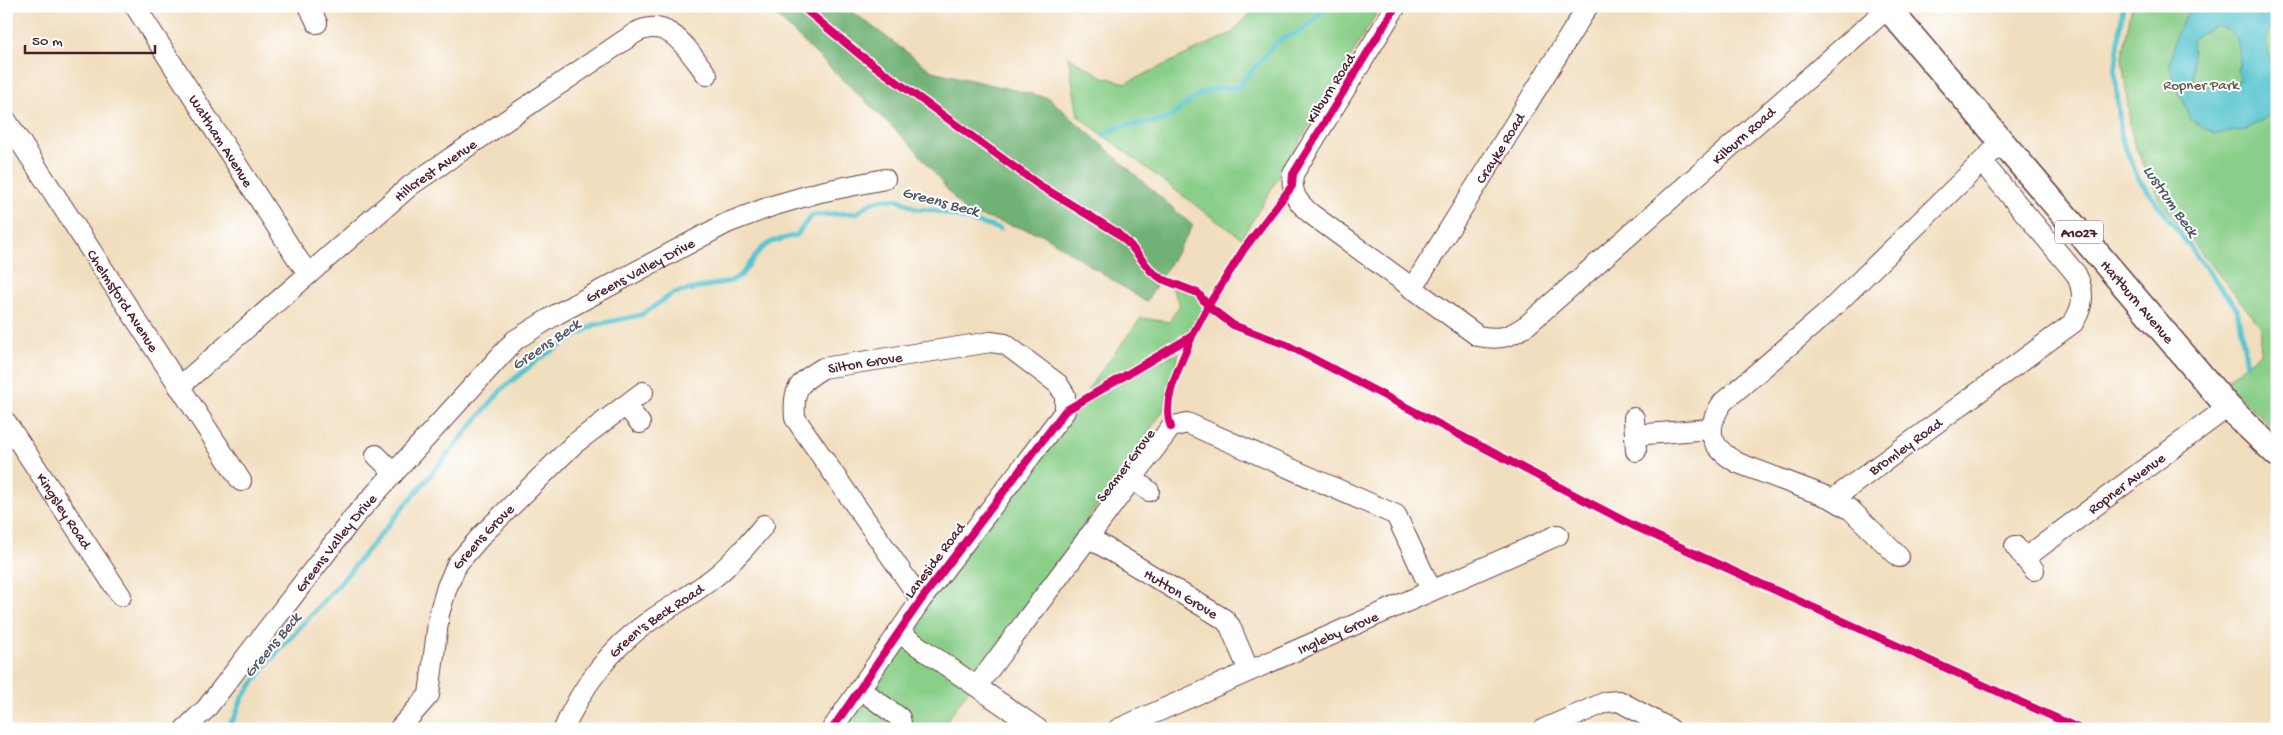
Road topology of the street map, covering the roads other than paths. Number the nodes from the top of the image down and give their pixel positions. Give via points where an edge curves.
1 (135, 6) edge
2 (1396, 6) edge
3 (1588, 6) edge
4 (1887, 7) edge
5 (707, 75) dead end
6 (6, 120) edge
7 (2002, 142) junction
8 (1982, 162) junction
9 (885, 179) dead end
10 (309, 274) junction
11 (1412, 289) junction
12 (179, 387) junction
13 (643, 392) dead end
14 (626, 406) junction
15 (2228, 407) junction
16 (1065, 411) joint
17 (640, 423) dead end
18 (7, 425) edge
19 (1710, 429) junction
20 (1635, 435) dead end
21 (2277, 454) edge
22 (376, 455) dead end
23 (394, 473) junction
24 (1132, 478) junction
25 (241, 481) dead end
26 (1149, 491) dead end
27 (1834, 499) junction
28 (764, 525) dead end
29 (1558, 535) dead end
30 (1088, 537) junction
31 (1899, 557) dead end
32 (2025, 558) dead end
33 (1431, 590) junction
34 (121, 596) dead end
35 (921, 600) junction
36 (898, 632) junction
37 (1250, 671) junction
38 (977, 686) junction
39 (860, 688) junction
40 (185, 729) edge
41 (399, 729) edge
42 (564, 729) edge
43 (832, 729) edge
44 (902, 729) edge
45 (1038, 729) edge
46 (1118, 729) edge
47 (1544, 729) edge
48 (1670, 729) edge

1 - 10 street, Waltham Avenue
2 - 11 street, Kilburn Road via 1293,174 1292,186 1300,204
3 - 11 street, Crayke Road
4 - 7 main road, Hartburn Avenue / A1027
4 - 11 street, Kilburn Road via 1514,334 1496,340 1478,336
5 - 10 street, Hillcrest Avenue via 672,33 659,28 642,29 411,185
6 - 12 street, Chelmsford Avenue
7 - 8 street
7 - 15 main road, Hartburn Avenue / A1027
8 - 19 street via 1827,313 1723,402
8 - 27 street, Bromley Road via 2076,274 2082,286 2081,310 2074,323
9 - 23 street, Greens Valley Drive via 820,192 727,223 557,314 516,340
10 - 12 street, Hillcrest Avenue
12 - 25 street, Chelmsford Avenue
13 - 14 street, Greens Grove
14 - 17 street
14 - 41 street, Greens Grove via 574,444 457,564 439,614 429,695 409,706
15 - 21 main road, Hartburn Avenue / A1027
15 - 32 street, Ropner Avenue
16 - 35 street, Laneside Road
16 - 35 street, Silton Grove via 1065,395 1058,384 1005,344 991,342 823,368 802,381 794,399 795,418
18 - 34 street, Kingsley Road
19 - 20 street
19 - 27 street via 1724,455 1738,463
22 - 23 street
23 - 40 street, Greens Valley Drive via 353,518 206,709
24 - 26 street
24 - 30 street, Seamer Grove
24 - 33 street, Seamer Grove via 1171,427 1187,423 1396,515
27 - 31 street via 1851,510
28 - 42 street, Green's Beck Road via 717,575 647,622 614,651 594,674
29 - 33 street, Ingleby Grove
30 - 37 street, Hutton Grove via 1224,620 1230,626
30 - 38 street, Seamer Grove
33 - 37 street, Ingleby Grove
35 - 36 street, Laneside Road
36 - 38 street
36 - 39 street, Laneside Road
37 - 46 street, Ingleby Grove
38 - 45 street
39 - 43 street, Laneside Road
39 - 44 street via 900,718
47 - 48 street via 1606,702 1619,701

